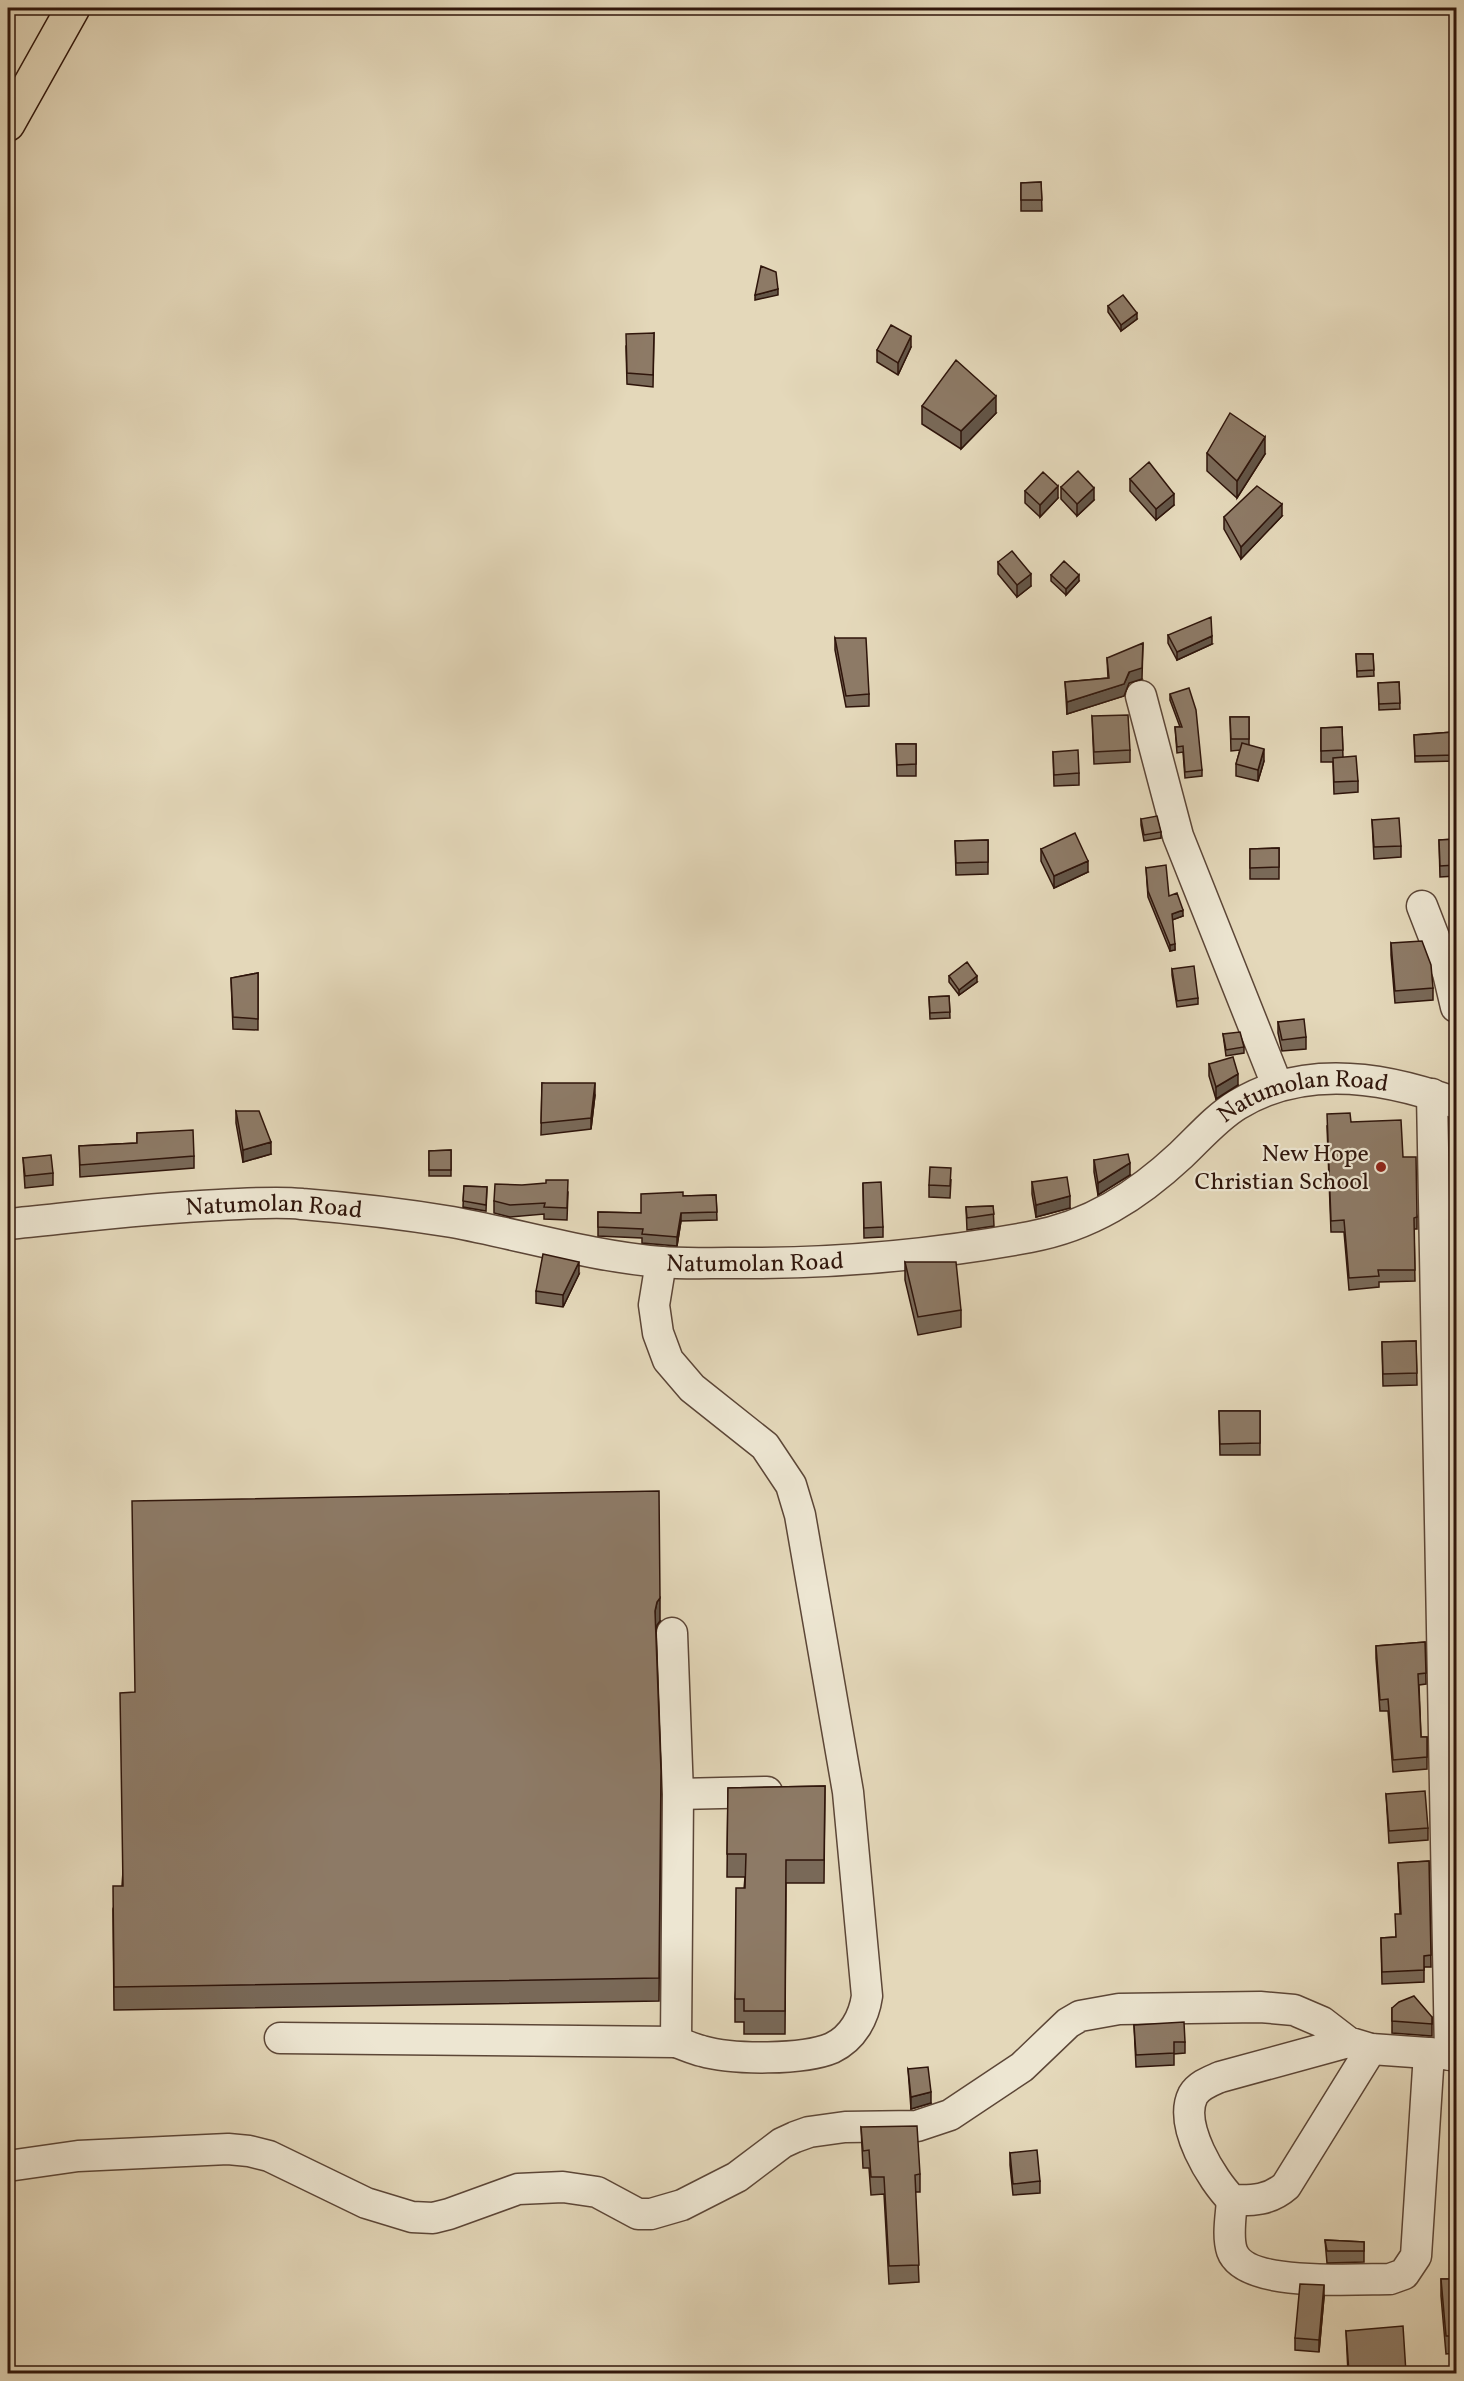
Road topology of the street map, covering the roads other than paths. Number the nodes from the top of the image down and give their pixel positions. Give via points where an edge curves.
1 (73, 8) edge
2 (8, 124) edge
3 (1142, 696) dead end
4 (1422, 906) dead end
5 (1456, 1007) edge
6 (1277, 1086) junction
7 (1444, 1098) edge
8 (8, 1224) edge
9 (661, 1262) junction
10 (672, 1632) dead end
11 (792, 1792) edge
12 (678, 1794) junction
13 (280, 2038) dead end
14 (676, 2042) junction
15 (1359, 2045) junction
16 (1445, 2055) edge
17 (8, 2166) edge
18 (1232, 2200) junction

1 - 2 main road
3 - 6 street via 1178,836
4 - 5 street via 1448,973
6 - 7 street, Natumolan Road via 1313,1079 1358,1079
6 - 9 street, Natumolan Road via 1220,1118 1147,1186 1092,1218 1060,1230 954,1249 833,1261
7 - 16 street
8 - 9 street, Natumolan Road via 164,1208 297,1203 451,1222
9 - 14 street via 654,1305 658,1333 668,1360 692,1388 765,1446 791,1485 800,1515 867,1996 865,2013 852,2033 833,2048 766,2057 719,2055
10 - 12 street
11 - 12 street
12 - 14 street
13 - 14 street
15 - 16 street
15 - 17 street via 1294,2010 1119,2009 1080,2016 1057,2032 1022,2067 950,2115 917,2126 809,2132 782,2144 737,2178 682,2205 651,2214 638,2214 597,2192 563,2187 518,2189 441,2216 412,2217 366,2203 269,2156 228,2149 78,2156
15 - 18 street via 1286,2186 1271,2197
15 - 18 street via 1228,2075 1207,2083 1193,2095 1190,2113 1198,2150 1206,2168
16 - 18 street via 1416,2256 1404,2274 1390,2278 1282,2277 1251,2270 1233,2251

